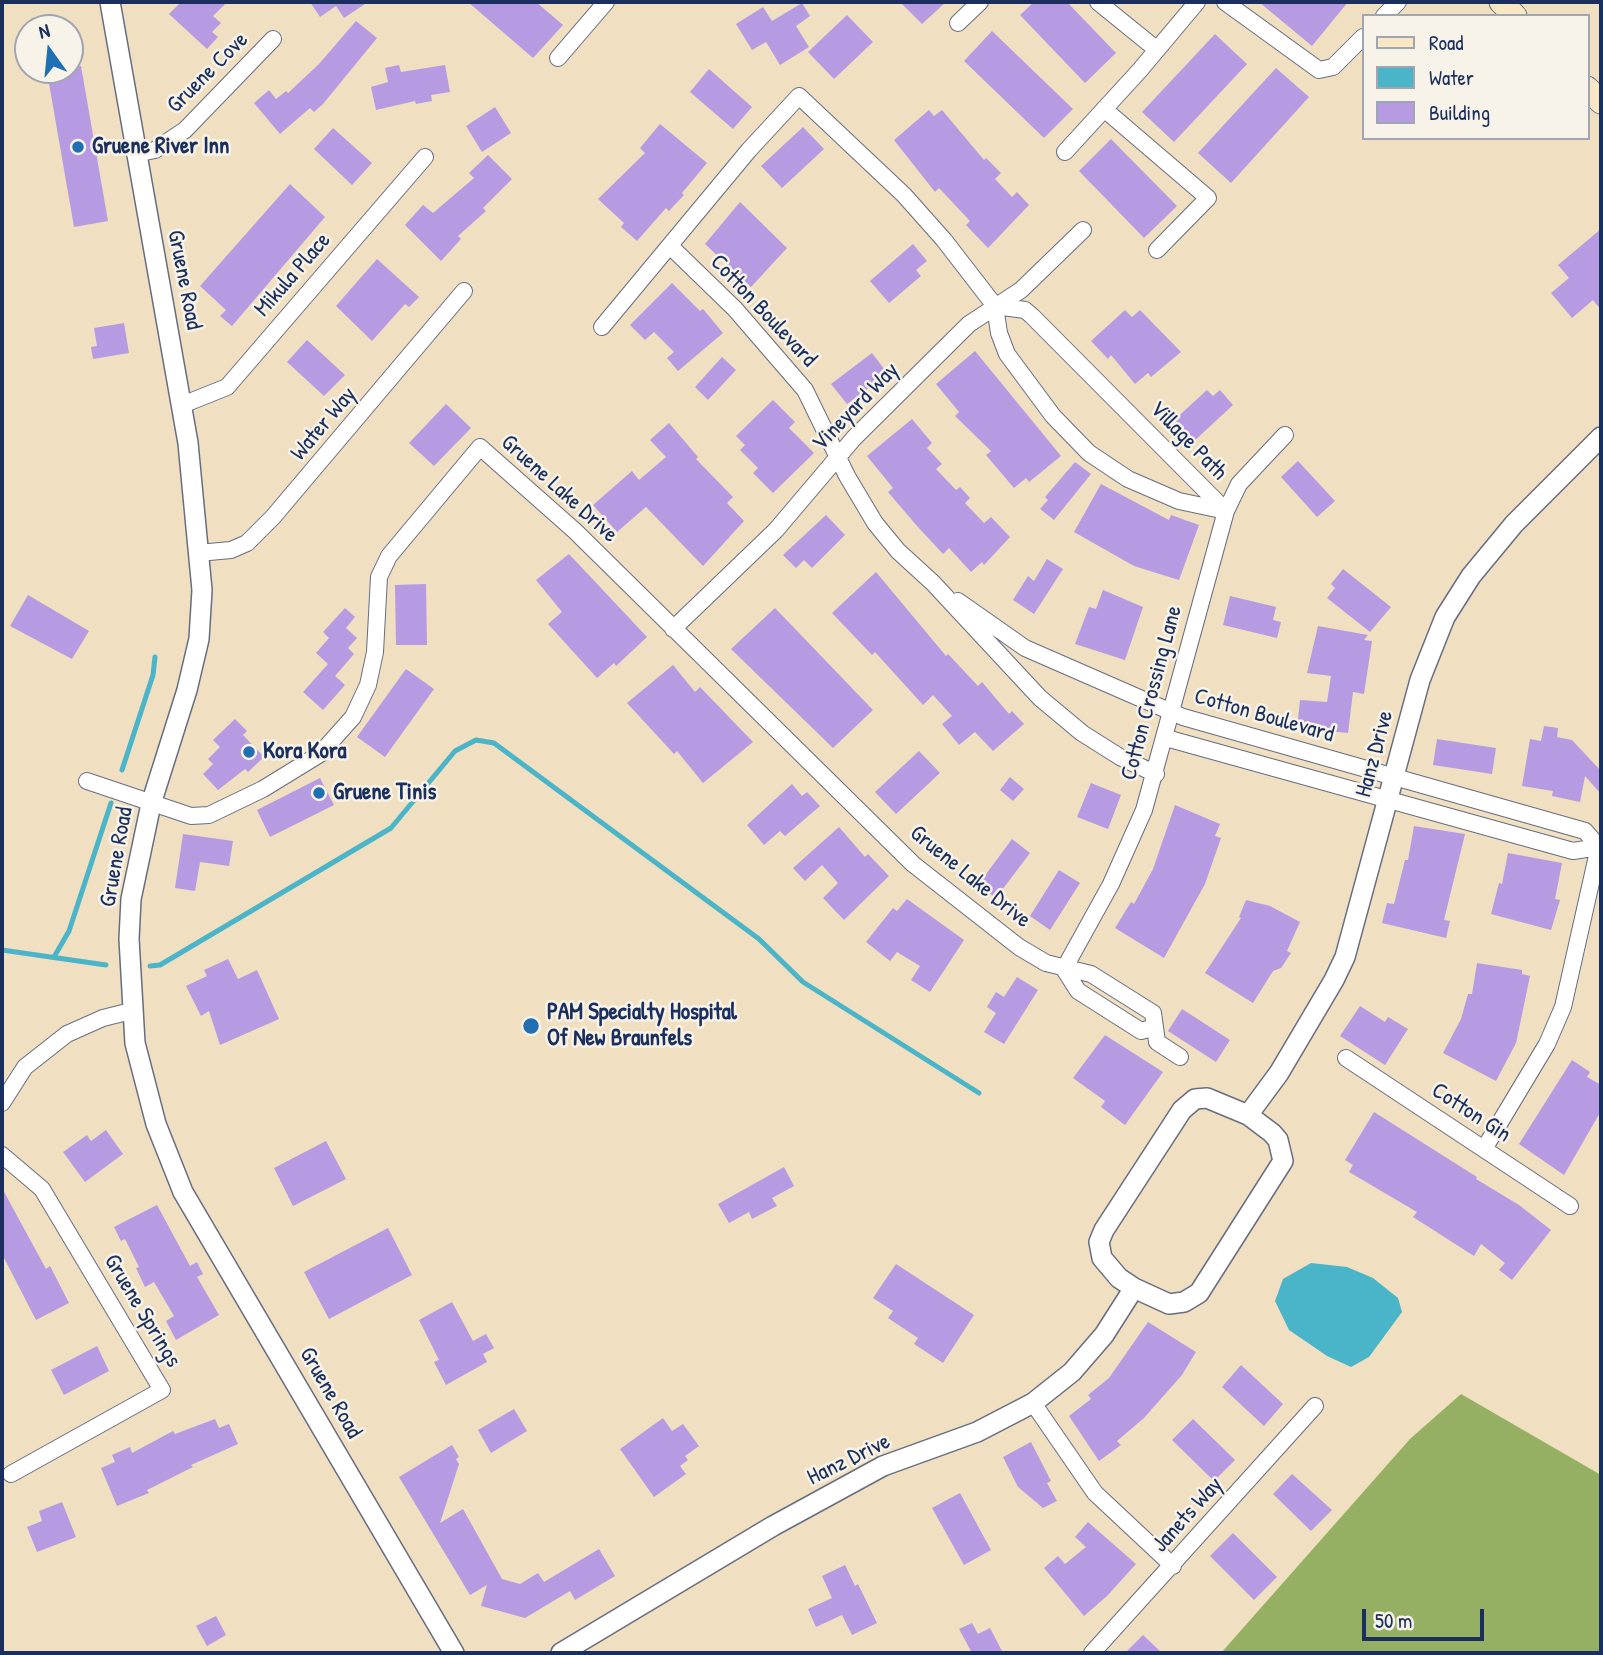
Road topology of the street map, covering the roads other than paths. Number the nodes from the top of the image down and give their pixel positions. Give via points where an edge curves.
1 (110, 2) edge
2 (606, 2) edge
3 (980, 2) edge
4 (1098, 2) edge
5 (1197, 2) edge
6 (1225, 2) edge
7 (958, 23) dead end
8 (1362, 38) edge
9 (273, 39) dead end
10 (1156, 50) junction
11 (558, 58) dead end
12 (1104, 109) junction
13 (1065, 152) dead end
14 (135, 154) junction
15 (425, 157) dead end
16 (1083, 230) dead end
17 (670, 246) junction
18 (1157, 250) dead end
19 (464, 291) dead end
20 (995, 306) junction
21 (602, 327) dead end
22 (182, 405) junction
23 (1285, 435) dead end
24 (1601, 438) edge
25 (838, 457) junction
26 (1226, 511) junction
27 (198, 553) junction
28 (933, 583) junction
29 (673, 629) junction
30 (1172, 712) junction
31 (1166, 738) junction
32 (1156, 774) junction
33 (1394, 776) junction
34 (88, 781) dead end
35 (1388, 799) junction
36 (151, 804) junction
37 (1600, 847) junction
38 (1064, 969) junction
39 (131, 1011) junction
40 (1180, 1057) dead end
41 (1346, 1058) dead end
42 (2, 1103) edge
43 (1248, 1115) junction
44 (1484, 1149) junction
45 (2, 1155) edge
46 (1570, 1206) dead end
47 (1134, 1288) junction
48 (1033, 1403) junction
49 (1315, 1406) dead end
50 (11, 1474) dead end
51 (1173, 1566) junction
52 (454, 1653) edge
53 (561, 1653) edge
54 (1092, 1653) edge

1 - 14 street, Gruene Road
2 - 11 street
3 - 7 street
4 - 10 street
5 - 10 street
6 - 8 street via 1319,70 1333,67
9 - 14 street, Gruene Cove via 185,130 155,150
10 - 12 street
12 - 13 street
12 - 18 street via 1208,198
14 - 22 street, Gruene Road
15 - 22 street, Mikula Place via 227,387
16 - 20 street, Vineyard Way via 1021,290
17 - 20 street, Village Path via 799,96 904,195
17 - 21 street, Village Path
17 - 25 street, Cotton Boulevard via 735,309 805,390
19 - 27 street, Water Way via 247,543 231,550
20 - 25 street, Vineyard Way via 968,324
20 - 26 street, Village Path via 1025,310 1032,316
20 - 26 street, Village Path via 1007,354 1053,416 1089,453 1128,479 1179,501
22 - 27 street, Gruene Road
23 - 26 street, Cotton Crossing Lane via 1255,464
24 - 33 street, Hanz Drive via 1514,524 1461,589 1431,648
25 - 28 street, Cotton Boulevard via 875,523
25 - 29 street, Vineyard Way via 775,530
26 - 30 street, Cotton Crossing Lane
27 - 36 street, Gruene Road via 202,590 199,639
28 - 30 street, Cotton Boulevard via 1025,648
28 - 32 street, Cotton Boulevard via 1040,698 1082,733
29 - 36 street, Gruene Lake Drive via 575,531 480,447 388,556 379,577 375,652 368,685 354,717 320,754 209,816 191,816
29 - 38 street, Gruene Lake Drive via 913,864 1019,947
30 - 31 street, Cotton Crossing Lane
30 - 33 street, Cotton Boulevard
31 - 32 street, Cotton Crossing Lane
31 - 35 street, Cotton Boulevard
32 - 38 street, Cotton Crossing Lane via 1130,845
33 - 35 street, Hanz Drive
33 - 37 street, Cotton Boulevard via 1585,831
34 - 36 street, Gruene Lake Drive
35 - 37 street, Cotton Boulevard via 1573,851
35 - 43 street, Hanz Drive via 1345,957 1279,1073
36 - 39 street, Gruene Road via 131,899
37 - 44 street via 1563,1007
38 - 40 street, Gruene Lake Drive via 1078,991 1141,1031 1155,1027 1157,1042
39 - 42 street via 67,1034 25,1067
39 - 52 street, Gruene Road via 154,1117 183,1192
41 - 44 street, Cotton Gin
43 - 47 street via 1278,1140 1283,1161 1199,1293 1169,1304
43 - 47 street via 1207,1098 1195,1099 1182,1110 1099,1242 1102,1258
44 - 46 street, Cotton Gin
45 - 50 street, Gruene Springs via 41,1189 162,1390
47 - 48 street, Hanz Drive via 1104,1335 1072,1372
48 - 51 street via 1096,1493
48 - 53 street, Hanz Drive via 977,1432 883,1466
49 - 51 street, Janets Way
51 - 54 street, Janets Way

